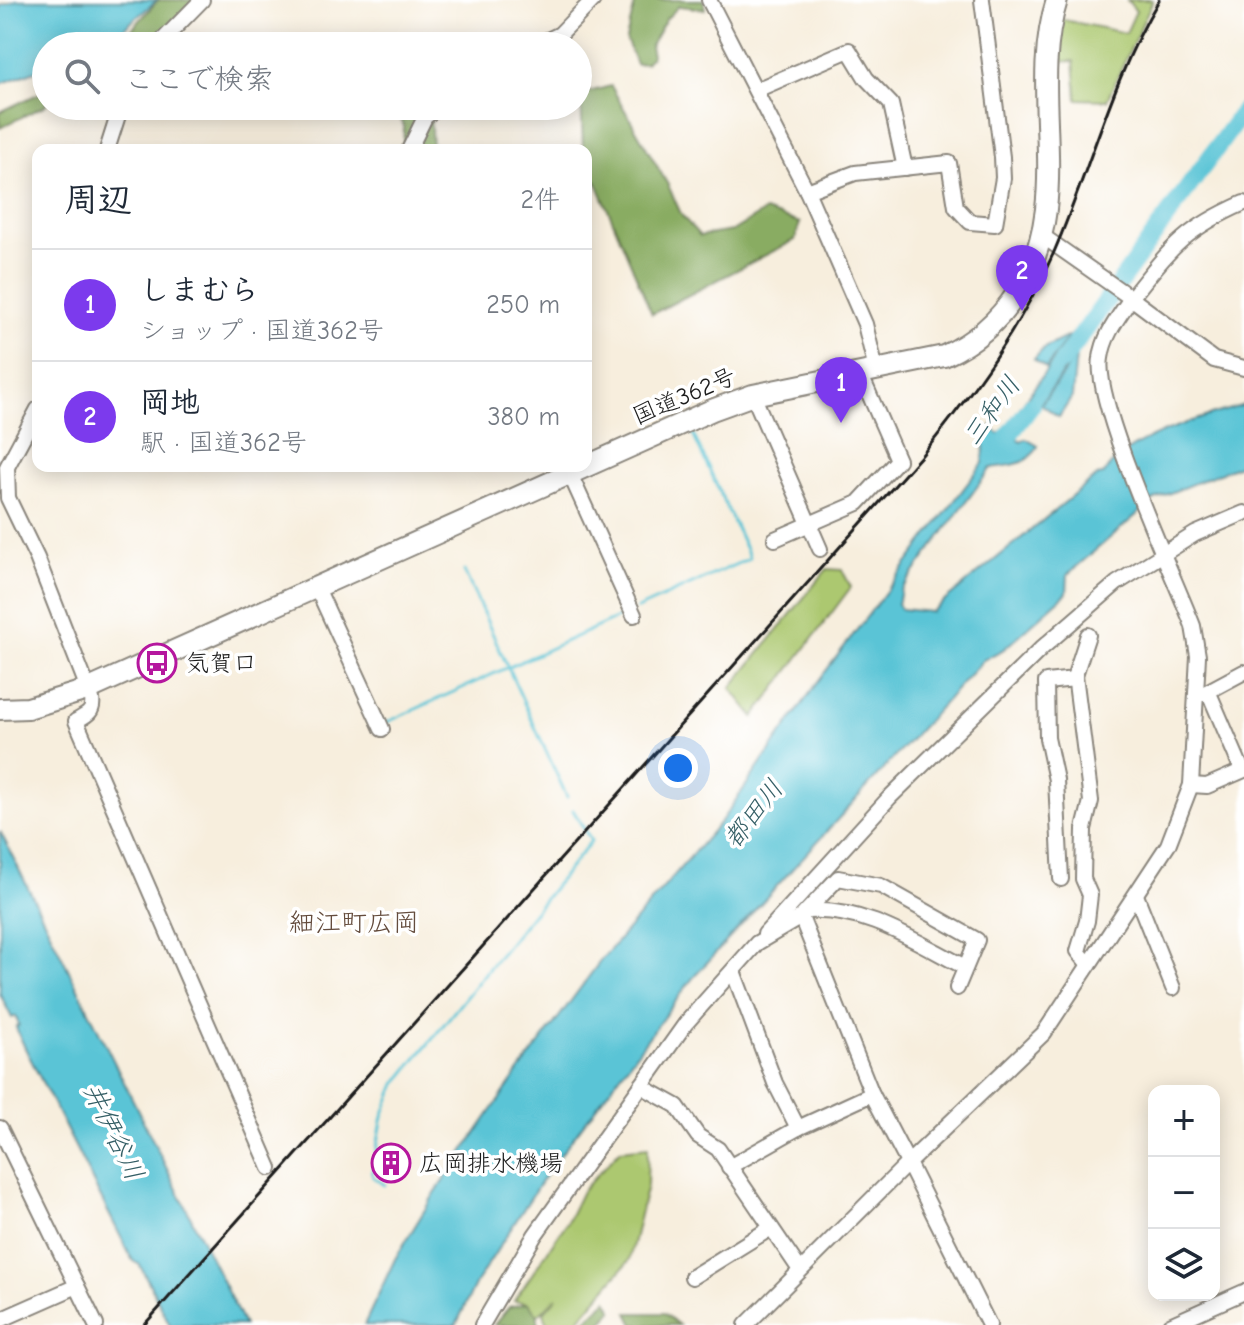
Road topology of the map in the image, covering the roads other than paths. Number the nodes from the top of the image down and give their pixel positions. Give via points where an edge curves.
1 (202, 0) edge
2 (593, 0) edge
3 (709, 0) edge
4 (982, 0) edge
5 (1057, 0) edge
6 (171, 32) edge
7 (562, 32) edge
8 (756, 90) junction
9 (117, 120) edge
10 (424, 120) edge
11 (109, 144) edge
12 (412, 144) edge
13 (905, 168) junction
14 (807, 191) junction
15 (1244, 203) edge
16 (1044, 237) junction
17 (1128, 296) junction
18 (1244, 368) edge
19 (868, 372) junction
20 (753, 395) junction
21 (32, 420) edge
22 (592, 460) edge
23 (563, 472) edge
24 (1244, 513) edge
25 (14, 517) junction
26 (0, 524) edge
27 (809, 524) junction
28 (775, 539) dead end
29 (820, 549) dead end
30 (1164, 551) junction
31 (317, 588) junction
32 (634, 615) dead end
33 (1088, 635) dead end
34 (1244, 672) edge
35 (1075, 679) junction
36 (87, 690) junction
37 (1202, 694) junction
38 (0, 709) edge
39 (382, 729) dead end
40 (1243, 770) edge
41 (1191, 785) junction
42 (1084, 848) junction
43 (1059, 849) junction
44 (1061, 879) dead end
45 (1136, 895) junction
46 (804, 914) junction
47 (757, 943) junction
48 (1089, 965) junction
49 (965, 967) junction
50 (733, 971) junction
51 (957, 988) dead end
52 (1173, 988) dead end
53 (641, 1086) junction
54 (872, 1094) junction
55 (0, 1128) edge
56 (798, 1128) junction
57 (908, 1163) junction
58 (729, 1167) junction
59 (270, 1168) dead end
60 (771, 1228) junction
61 (800, 1270) junction
62 (692, 1277) dead end
63 (77, 1286) junction
64 (1244, 1292) edge
65 (761, 1319) edge
66 (11, 1320) edge
67 (96, 1325) edge
68 (482, 1325) edge
69 (746, 1325) edge
70 (989, 1325) edge
71 (1170, 1325) edge

1 - 6 street
2 - 7 street
3 - 8 street
4 - 13 street via 1002,157 995,224 970,222 956,207 949,163
5 - 16 highway, 国道362号 via 1047,44 1049,197
8 - 13 street via 849,50 891,104
8 - 14 street
9 - 11 street
10 - 12 street
13 - 14 street via 855,173
14 - 19 street via 865,324
15 - 17 street via 1193,228
16 - 17 street
16 - 19 highway, 国道362号 via 1030,274 1010,304 969,344 944,356
17 - 18 street via 1214,360
17 - 30 street via 1107,334 1100,360 1102,390
19 - 20 highway, 国道362号
19 - 27 street via 898,460 858,503
20 - 22 highway, 国道362号
20 - 27 street
21 - 25 street via 7,467
23 - 31 highway, 国道362号
23 - 32 street
24 - 30 street
25 - 26 street
25 - 36 street via 37,558
27 - 28 street
27 - 29 street
30 - 37 street via 1193,626
30 - 47 street via 1117,583 1009,680 880,807
31 - 36 highway, 国道362号
31 - 39 street
33 - 35 street
34 - 37 street
35 - 42 street via 1091,801
35 - 43 street via 1046,682
36 - 38 highway, 国道362号 via 28,708
36 - 59 street via 93,707 76,721
37 - 40 street
37 - 41 street
40 - 41 street via 1207,786
41 - 45 street via 1168,845
42 - 43 street
42 - 48 street via 1083,879 1090,895 1078,951
43 - 44 street
45 - 48 street
45 - 52 street
46 - 47 street
46 - 49 street via 834,909 873,920
46 - 49 street via 838,878 881,886 977,940
46 - 54 street
47 - 50 street
48 - 57 street via 1044,1033
49 - 51 street
50 - 53 street via 686,1023
50 - 56 street via 775,1083
53 - 58 street via 677,1106
53 - 68 street via 535,1235
54 - 56 street
54 - 57 street
55 - 63 street
56 - 58 street
57 - 61 street
57 - 70 street
58 - 60 street
60 - 61 street
60 - 62 street
61 - 65 street
63 - 66 street
63 - 67 street
64 - 71 street
65 - 69 street

